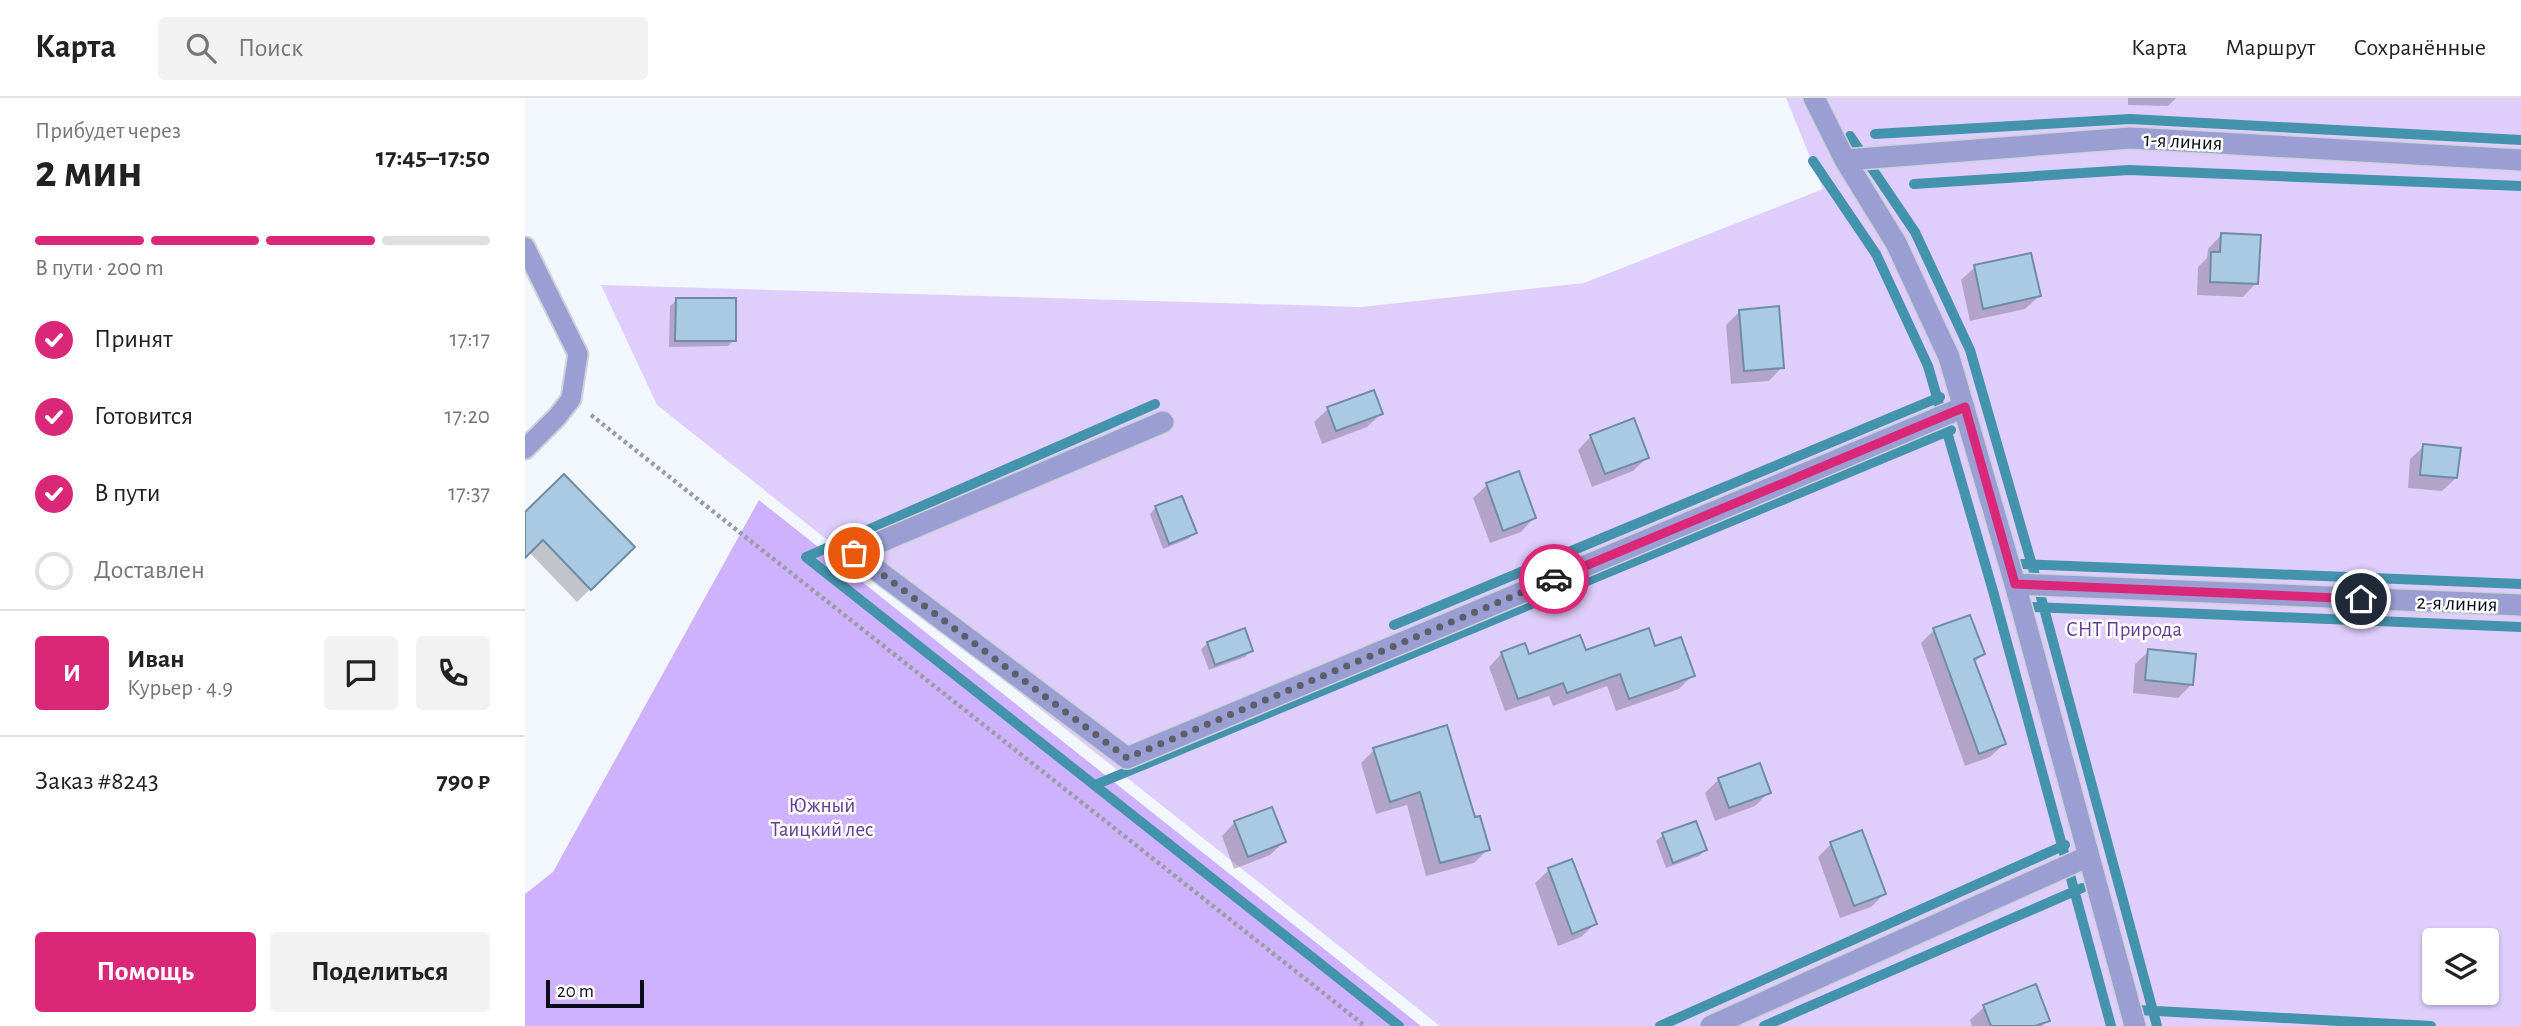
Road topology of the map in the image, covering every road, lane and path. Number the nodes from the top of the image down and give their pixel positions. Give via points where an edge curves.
1 (1814, 98) edge
2 (1845, 160) junction
3 (2521, 160) edge
4 (525, 247) edge
5 (571, 399) junction
6 (1965, 407) junction
7 (1164, 422) dead end
8 (525, 449) edge
9 (2015, 584) junction
10 (2521, 606) edge
11 (2089, 856) junction
12 (1365, 1026) edge
13 (1711, 1026) edge
14 (2135, 1026) edge

1 - 2 street
2 - 3 street, 1-я линия via 2130,138
2 - 6 street via 1896,243 1949,357
4 - 5 lane via 578,354
5 - 8 lane
5 - 12 path
6 - 7 street via 1127,758 854,553
6 - 9 street
9 - 10 street, 2-я линия
9 - 11 street
11 - 13 street
11 - 14 street

